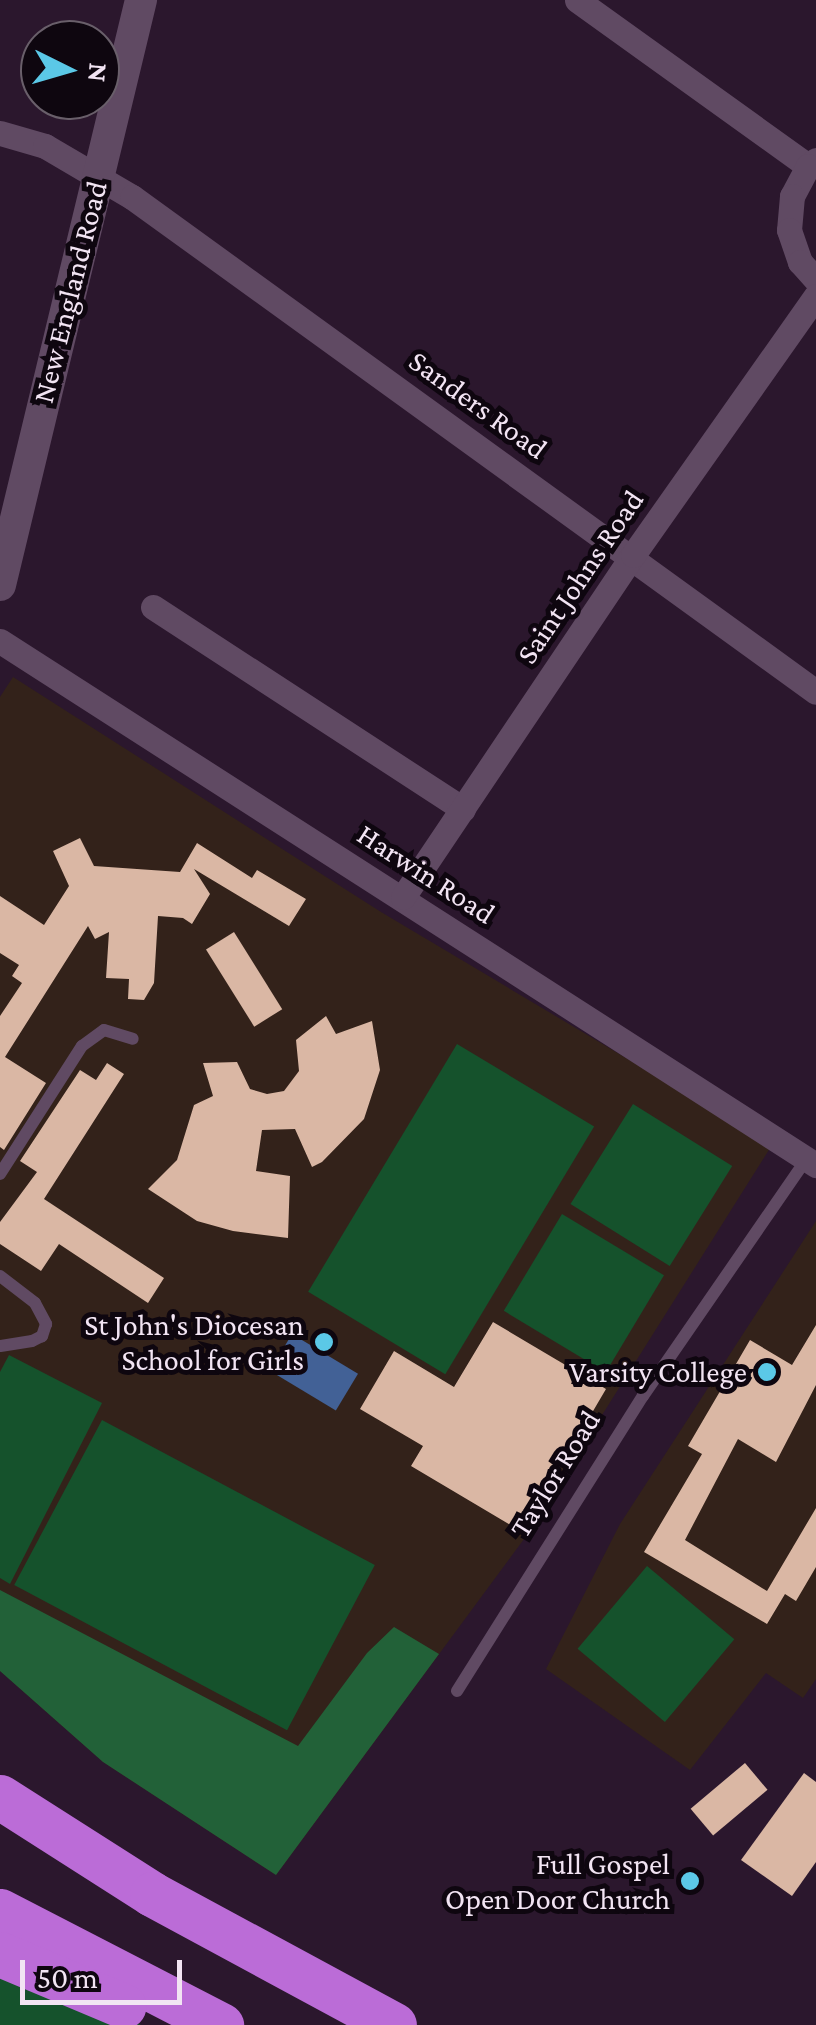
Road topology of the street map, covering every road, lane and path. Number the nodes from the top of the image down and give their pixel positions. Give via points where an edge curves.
1 (142, 0) edge
2 (577, 0) edge
3 (0, 133) edge
4 (812, 163) edge
5 (98, 174) junction
6 (816, 280) edge
7 (816, 296) edge
8 (633, 556) junction
9 (0, 585) edge
10 (154, 607) dead end
11 (0, 641) edge
12 (816, 692) edge
13 (463, 808) junction
14 (403, 897) junction
15 (133, 1039) dead end
16 (813, 1157) edge
17 (0, 1174) edge
18 (0, 1276) edge
19 (0, 1346) edge
20 (457, 1690) dead end
21 (0, 1796) edge
22 (0, 1832) edge
23 (0, 1911) edge
24 (0, 1954) edge
25 (167, 2025) edge
26 (221, 2025) edge
27 (371, 2025) edge
28 (394, 2025) edge

1 - 5 street, New England Road
2 - 4 street
3 - 5 street, Sanders Road via 45,146
4 - 6 street via 792,196 789,230 800,262
5 - 8 street, Sanders Road
5 - 9 street, New England Road
7 - 8 street, Saint Johns Road
8 - 12 street, Sanders Road
8 - 13 street, Saint Johns Road
10 - 13 street
11 - 14 street, Harwin Road
13 - 14 street, Saint Johns Road
14 - 16 street, Harwin Road
15 - 17 lane via 104,1030 82,1046
16 - 20 lane, Taylor Road via 643,1396
18 - 19 lane via 36,1302 46,1324 32,1342
21 - 28 highway via 152,1894
22 - 27 highway
23 - 26 highway
24 - 25 highway

